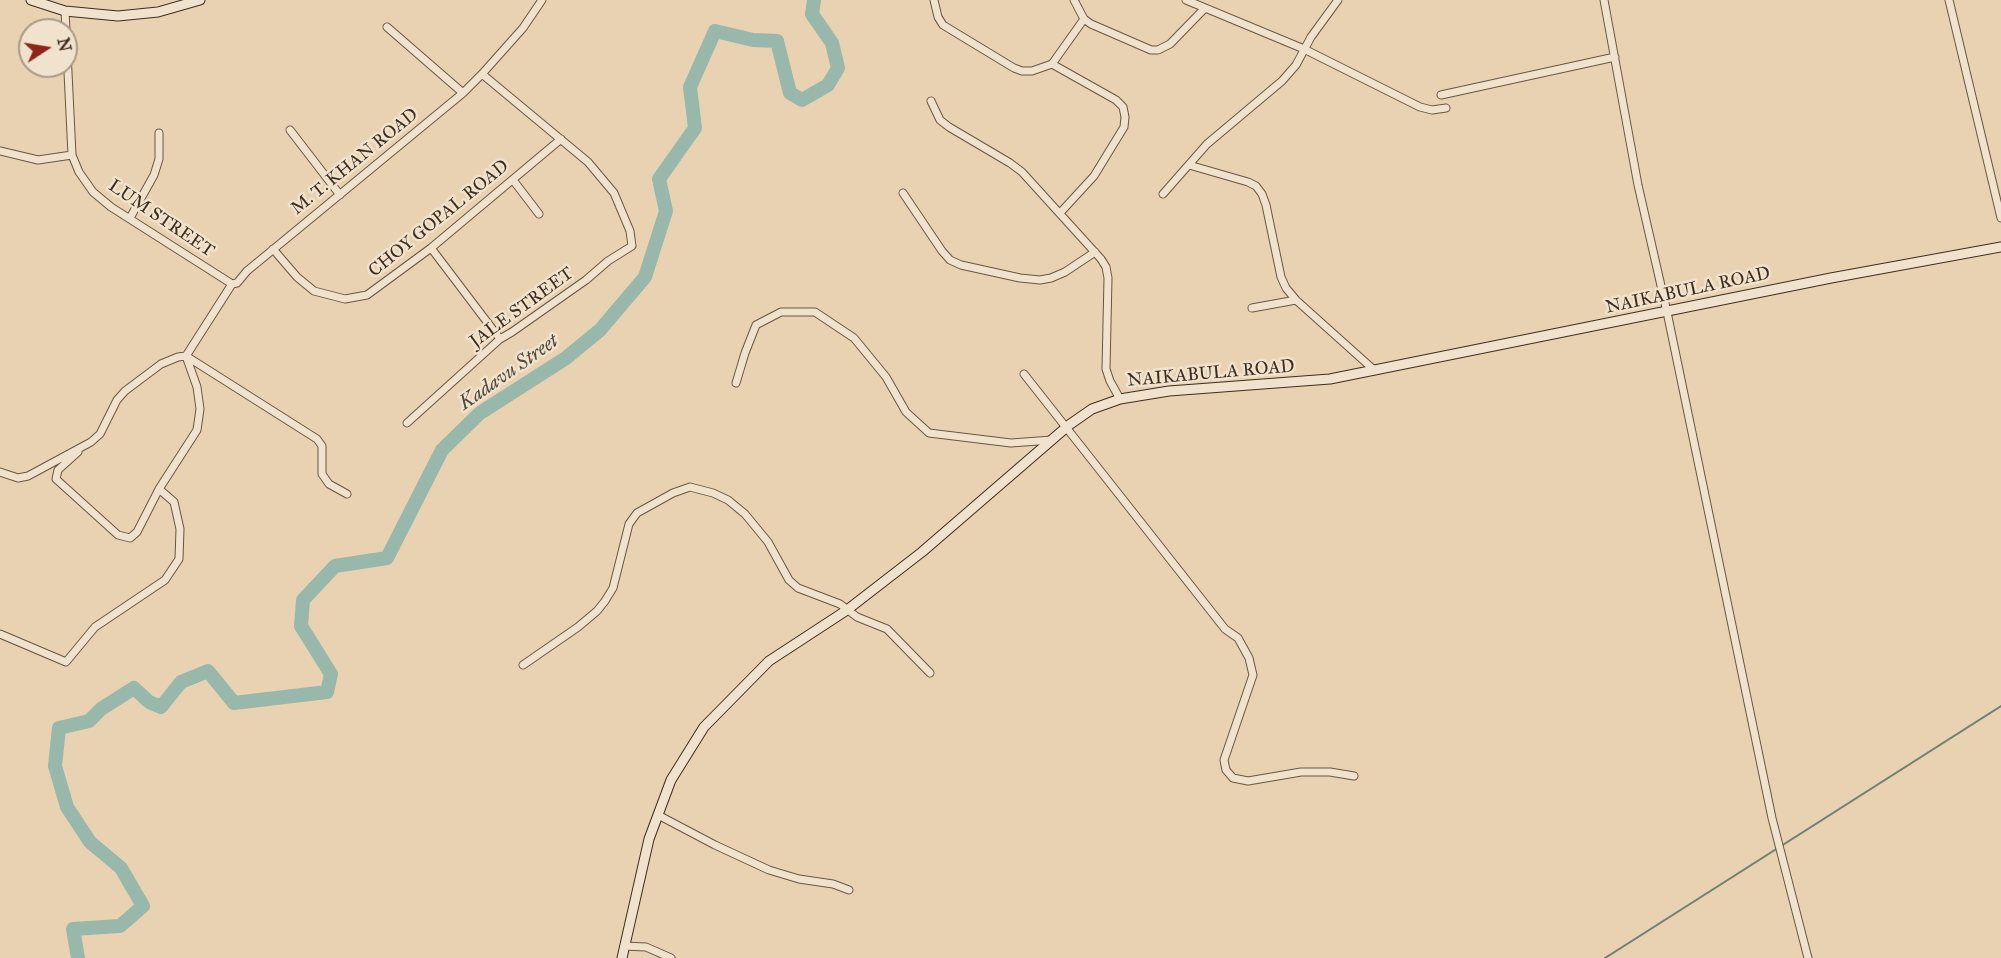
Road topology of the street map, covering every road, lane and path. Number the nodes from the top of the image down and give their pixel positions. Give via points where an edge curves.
1 (31, 0) edge
2 (200, 0) edge
3 (542, 0) edge
4 (934, 0) edge
5 (1074, 0) edge
6 (1186, 0) edge
7 (1338, 0) edge
8 (1604, 0) edge
9 (1949, 0) edge
10 (1205, 8) junction
11 (65, 10) junction
12 (65, 18) edge
13 (1084, 19) junction
14 (387, 27) dead end
15 (1304, 49) junction
16 (1615, 57) junction
17 (1052, 64) junction
18 (482, 74) junction
19 (68, 78) edge
20 (462, 93) junction
21 (1441, 95) dead end
22 (931, 101) dead end
23 (1446, 108) dead end
24 (290, 129) dead end
25 (159, 133) dead end
26 (561, 140) junction
27 (0, 152) edge
28 (72, 155) junction
29 (1189, 165) junction
30 (513, 180) junction
31 (903, 194) dead end
32 (1163, 194) dead end
33 (340, 195) junction
34 (1060, 213) junction
35 (539, 214) dead end
36 (130, 218) junction
37 (2001, 218) edge
38 (2001, 247) edge
39 (431, 248) junction
40 (273, 249) junction
41 (1095, 252) junction
42 (232, 284) junction
43 (1296, 300) junction
44 (1252, 308) dead end
45 (1666, 312) junction
46 (500, 339) junction
47 (186, 356) junction
48 (1373, 369) junction
49 (1024, 374) dead end
50 (736, 383) dead end
51 (1120, 399) junction
52 (407, 423) dead end
53 (1066, 428) junction
54 (1052, 440) junction
55 (91, 442) junction
56 (0, 472) edge
57 (159, 489) junction
58 (347, 494) dead end
59 (847, 610) junction
60 (0, 634) edge
61 (523, 664) dead end
62 (930, 673) dead end
63 (1354, 776) dead end
64 (658, 815) junction
65 (849, 890) dead end
66 (624, 946) junction
67 (622, 958) edge
68 (671, 958) edge
69 (1808, 958) edge

1 - 11 street
2 - 11 street via 138,15
3 - 18 street, M. T. KHAN ROAD
4 - 17 street via 943,25 1014,68 1032,71
5 - 13 street
6 - 10 street
7 - 15 street
8 - 16 street
9 - 37 street
10 - 13 street via 1170,44 1158,50
10 - 15 street
11 - 12 street, LUM STREET
13 - 17 street
14 - 20 street
15 - 23 street via 1420,107
15 - 29 street via 1282,81
16 - 21 street
16 - 45 street
17 - 34 street via 1116,100 1125,117 1124,127 1094,176
18 - 20 street, M. T. KHAN ROAD
18 - 26 street
19 - 28 street, LUM STREET
20 - 33 street, M. T. KHAN ROAD
22 - 34 street via 940,120 1022,172
24 - 33 street
25 - 36 street via 159,159 154,175
26 - 30 street, CHOY GOPAL ROAD
26 - 46 street, JALE STREET via 588,162 614,193 632,246
27 - 28 street via 38,160
28 - 36 street, LUM STREET via 93,192
29 - 32 street
29 - 43 street via 1256,186 1266,205 1281,277
30 - 35 street
30 - 39 street, CHOY GOPAL ROAD
31 - 41 street via 942,252 961,265 1040,280 1065,272
33 - 40 street, M. T. KHAN ROAD
34 - 41 street
36 - 42 street, LUM STREET
38 - 45 street, NAIKABULA ROAD
39 - 40 street, CHOY GOPAL ROAD via 367,296 345,299 314,291
39 - 46 street
40 - 42 street, M. T. KHAN ROAD
41 - 51 street via 1106,267 1108,279 1106,369
42 - 47 street, M. T. KHAN ROAD
43 - 44 street
43 - 48 street
45 - 48 street, NAIKABULA ROAD
45 - 69 street via 1780,850
46 - 52 street, JALE STREET
47 - 55 street via 161,364 125,391 100,434
47 - 57 street via 197,387 197,430
47 - 58 street via 316,439 322,446 322,474 329,484
48 - 51 street, NAIKABULA ROAD via 1330,379 1169,391
49 - 53 street
50 - 54 street via 756,326 782,312 815,312 854,338 886,377 906,412 929,433 1011,443
51 - 53 street, NAIKABULA ROAD via 1092,409
53 - 54 street, NAIKABULA ROAD
53 - 63 street via 1225,629 1239,638 1249,658 1253,675 1224,760 1226,770 1233,778 1248,781 1301,772
54 - 59 street, NAIKABULA ROAD via 922,552
55 - 56 street via 28,476 18,478
55 - 57 street via 58,470 56,479 118,535 130,538 137,532
57 - 60 street via 174,502 180,529 179,559 165,580 96,627 66,662
59 - 61 street via 789,580 768,542 728,500 690,487 637,513 629,524 613,588 605,601 578,627
59 - 62 street via 887,629
59 - 64 street, NAIKABULA ROAD via 769,661 704,727 671,780
64 - 65 street via 769,870
64 - 66 street, NAIKABULA ROAD
66 - 67 street, NAIKABULA ROAD
66 - 68 street via 646,947

